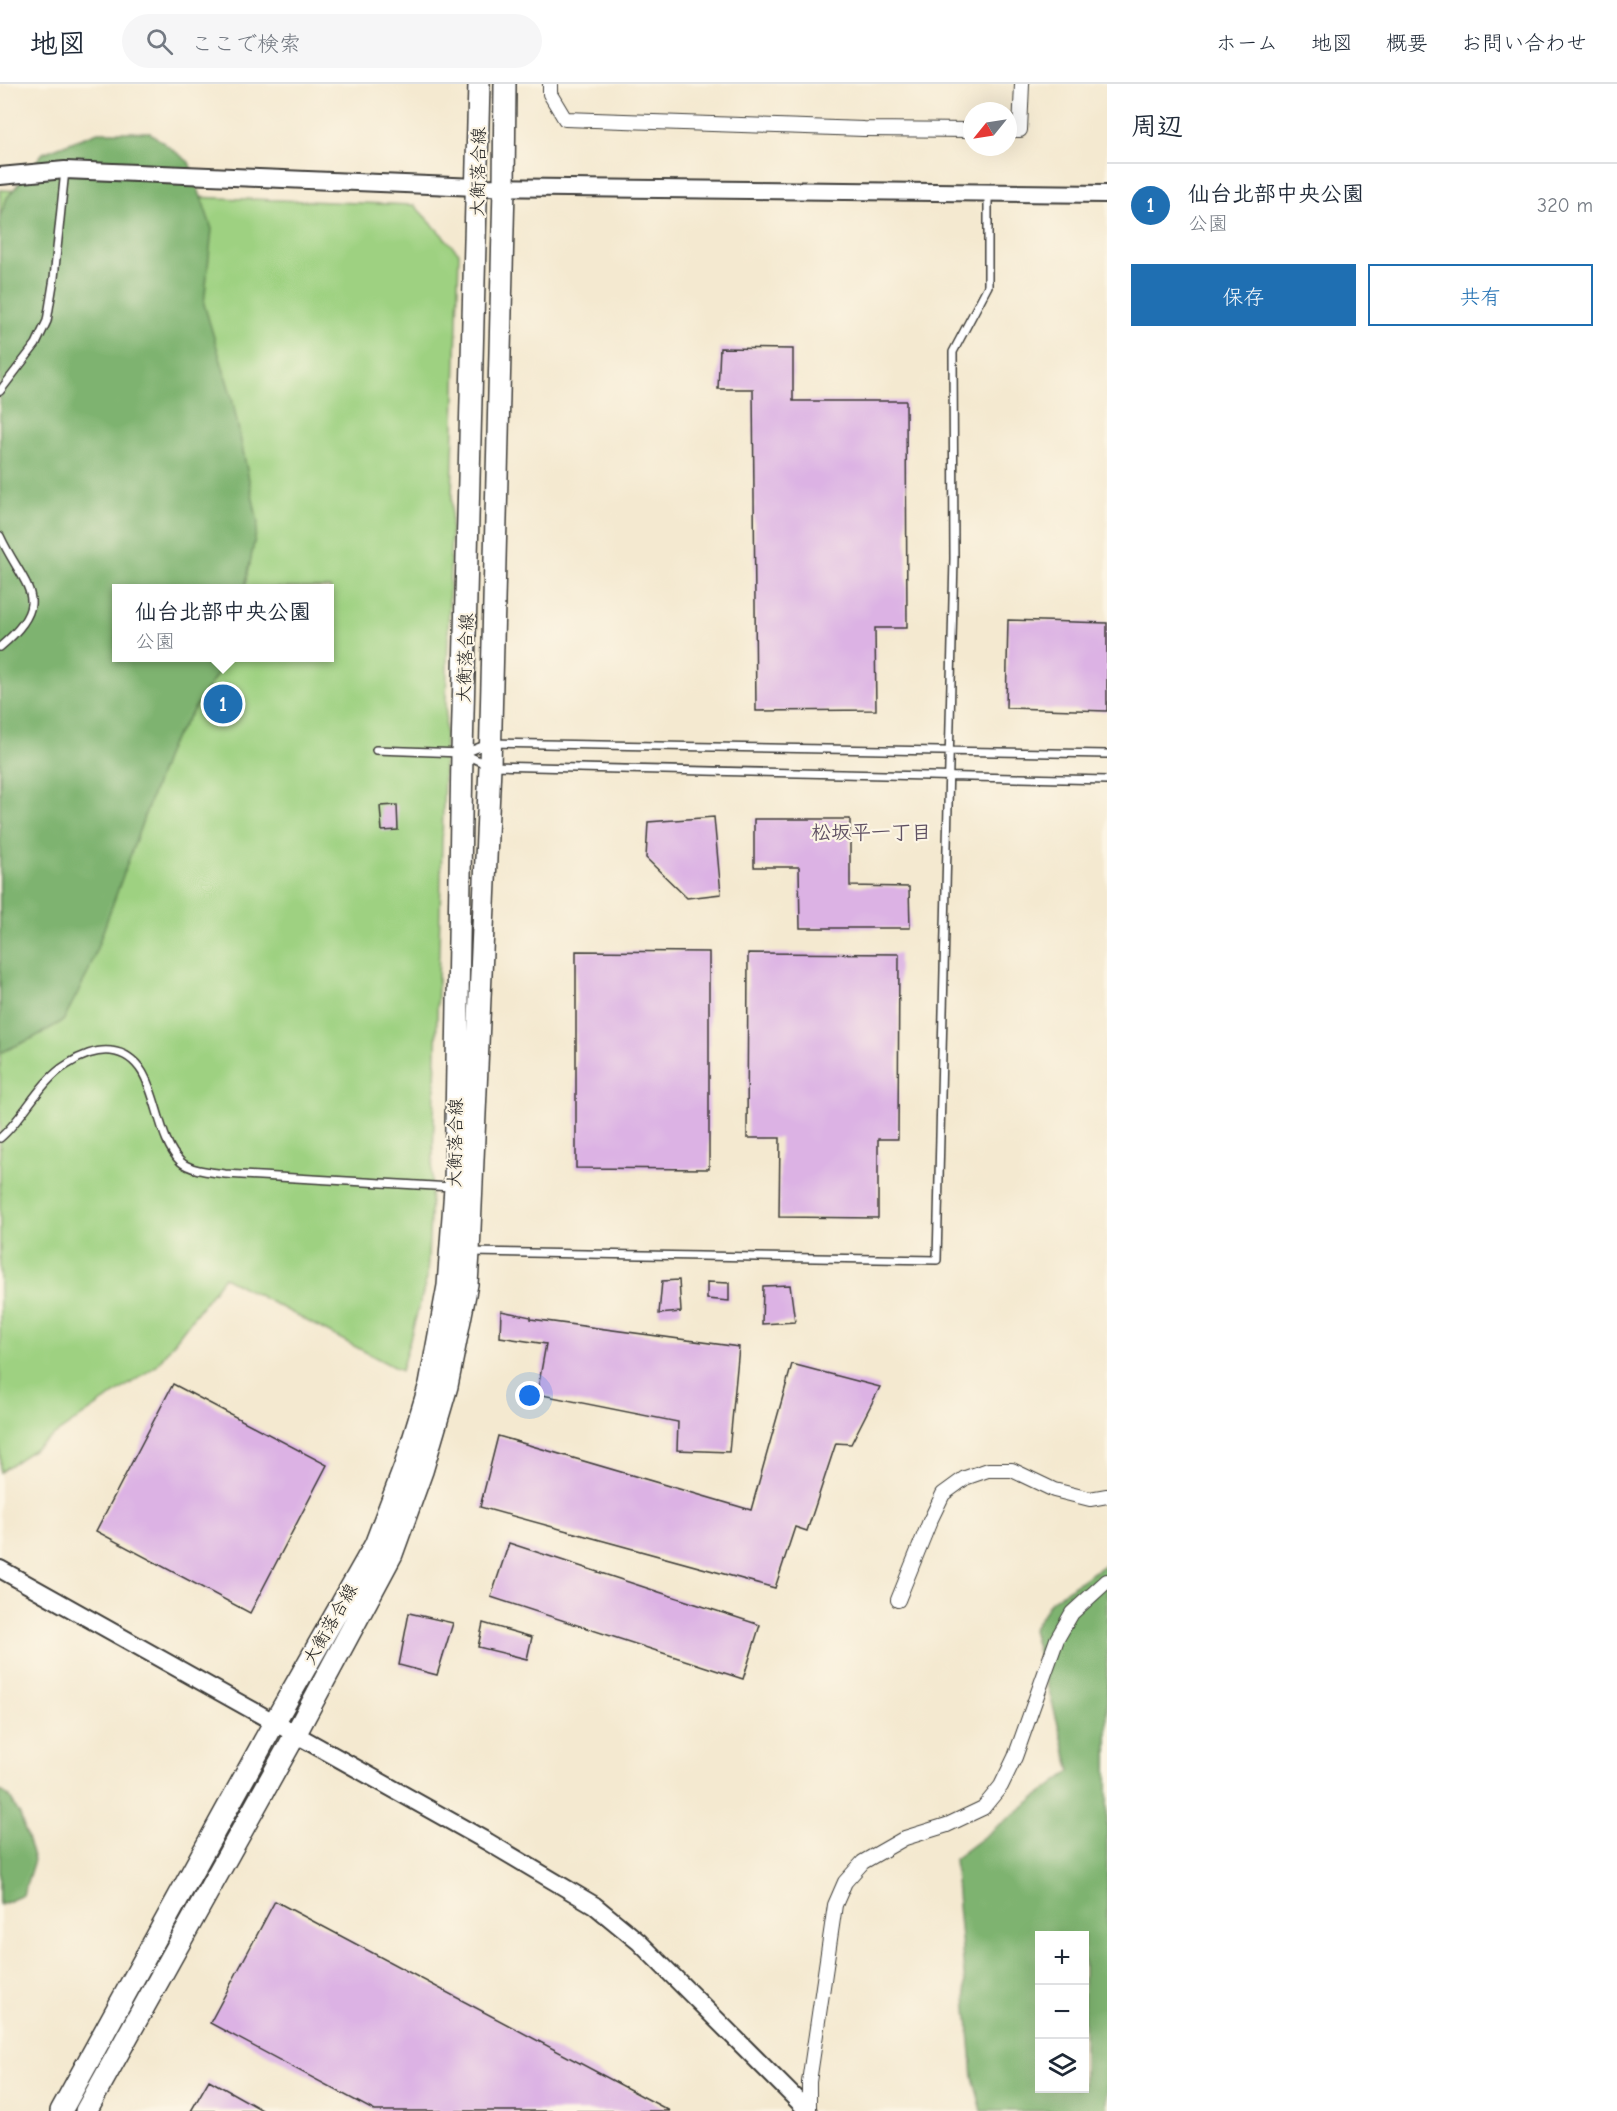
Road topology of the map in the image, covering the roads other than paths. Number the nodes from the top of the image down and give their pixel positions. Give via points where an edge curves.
1 (479, 84) edge
2 (505, 84) edge
3 (550, 84) edge
4 (1022, 84) edge
5 (963, 130) edge
6 (1017, 130) edge
7 (65, 170) junction
8 (0, 176) edge
9 (477, 187) junction
10 (504, 187) junction
11 (988, 193) junction
12 (1107, 194) edge
13 (0, 391) edge
14 (0, 536) edge
15 (0, 647) edge
16 (490, 742) junction
17 (376, 750) dead end
18 (949, 752) junction
19 (462, 753) junction
20 (1107, 754) edge
21 (490, 766) junction
22 (949, 777) junction
23 (1107, 780) edge
24 (0, 1138) edge
25 (455, 1188) junction
26 (469, 1252) junction
27 (1107, 1496) edge
28 (0, 1569) edge
29 (1107, 1581) edge
30 (898, 1600) dead end
31 (274, 1723) junction
32 (295, 1735) junction
33 (61, 2111) edge
34 (86, 2111) edge
35 (809, 2111) edge

1 - 9 main road, 大衡落合線
2 - 10 main road, 大衡落合線
3 - 5 street via 550,94 565,120
4 - 6 street
7 - 8 street
7 - 9 street
7 - 13 lane via 47,321 36,344
9 - 10 street
9 - 19 main road, 大衡落合線
10 - 11 street
10 - 16 main road, 大衡落合線
11 - 12 street
11 - 18 lane via 988,286 953,352 954,558
14 - 15 lane via 28,585 32,600 31,612 22,627
16 - 18 lane
16 - 19 lane
16 - 21 main road, 大衡落合線
17 - 19 lane
18 - 20 lane
18 - 22 lane
19 - 21 lane
19 - 25 main road, 大衡落合線
21 - 22 lane
21 - 26 main road, 大衡落合線
22 - 23 lane
22 - 26 lane via 937,1260
24 - 25 lane via 60,1070 83,1056 105,1050 122,1052 146,1077 165,1135 182,1163 225,1174
25 - 31 main road, 大衡落合線 via 448,1286 430,1384 405,1466 375,1545
26 - 32 main road, 大衡落合線 via 447,1386 396,1544
27 - 30 street via 1090,1499 1054,1490 1011,1470 988,1470 965,1478 943,1494
28 - 31 street
29 - 35 street via 1072,1613 1057,1639 1015,1758 983,1808 947,1826 905,1838 863,1862 845,1882 835,1905 809,2082
31 - 32 street
31 - 33 main road, 大衡落合線
32 - 34 main road, 大衡落合線
32 - 35 street via 594,1905 639,1942

